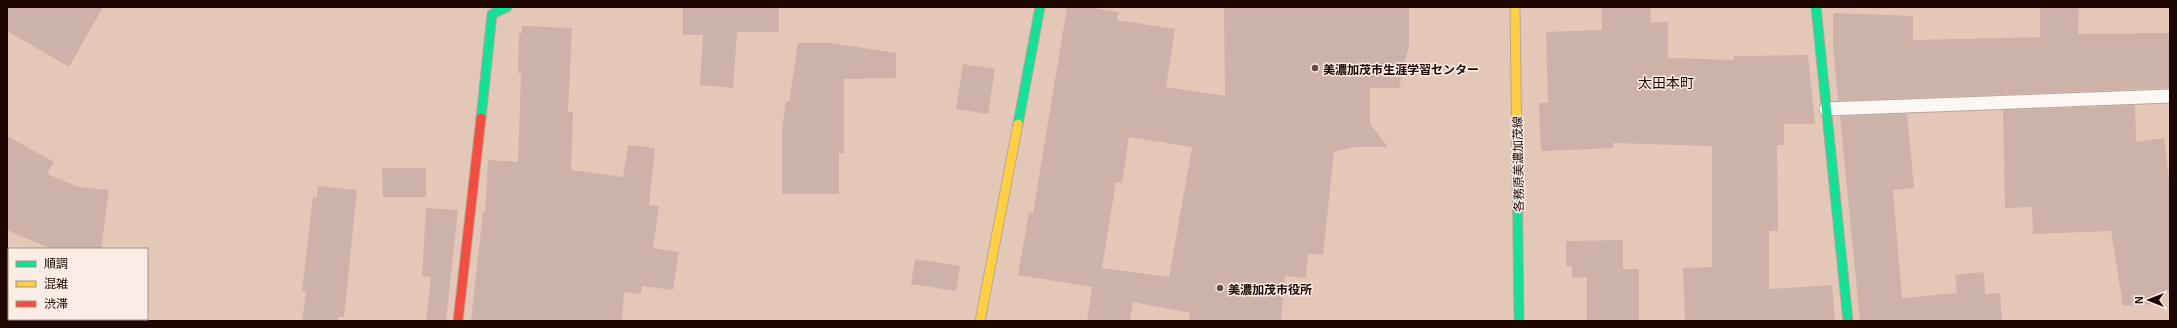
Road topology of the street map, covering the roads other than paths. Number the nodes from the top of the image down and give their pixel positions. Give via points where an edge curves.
1 (507, 7) edge
2 (1040, 7) edge
3 (1515, 7) edge
4 (1816, 7) edge
5 (2170, 96) edge
6 (1826, 109) junction
7 (458, 321) edge
8 (980, 321) edge
9 (1518, 321) edge
10 (1848, 321) edge

1 - 7 street via 492,14
2 - 8 street
3 - 9 street, 各務原美濃加茂線
4 - 6 street
5 - 6 lane
6 - 10 street

